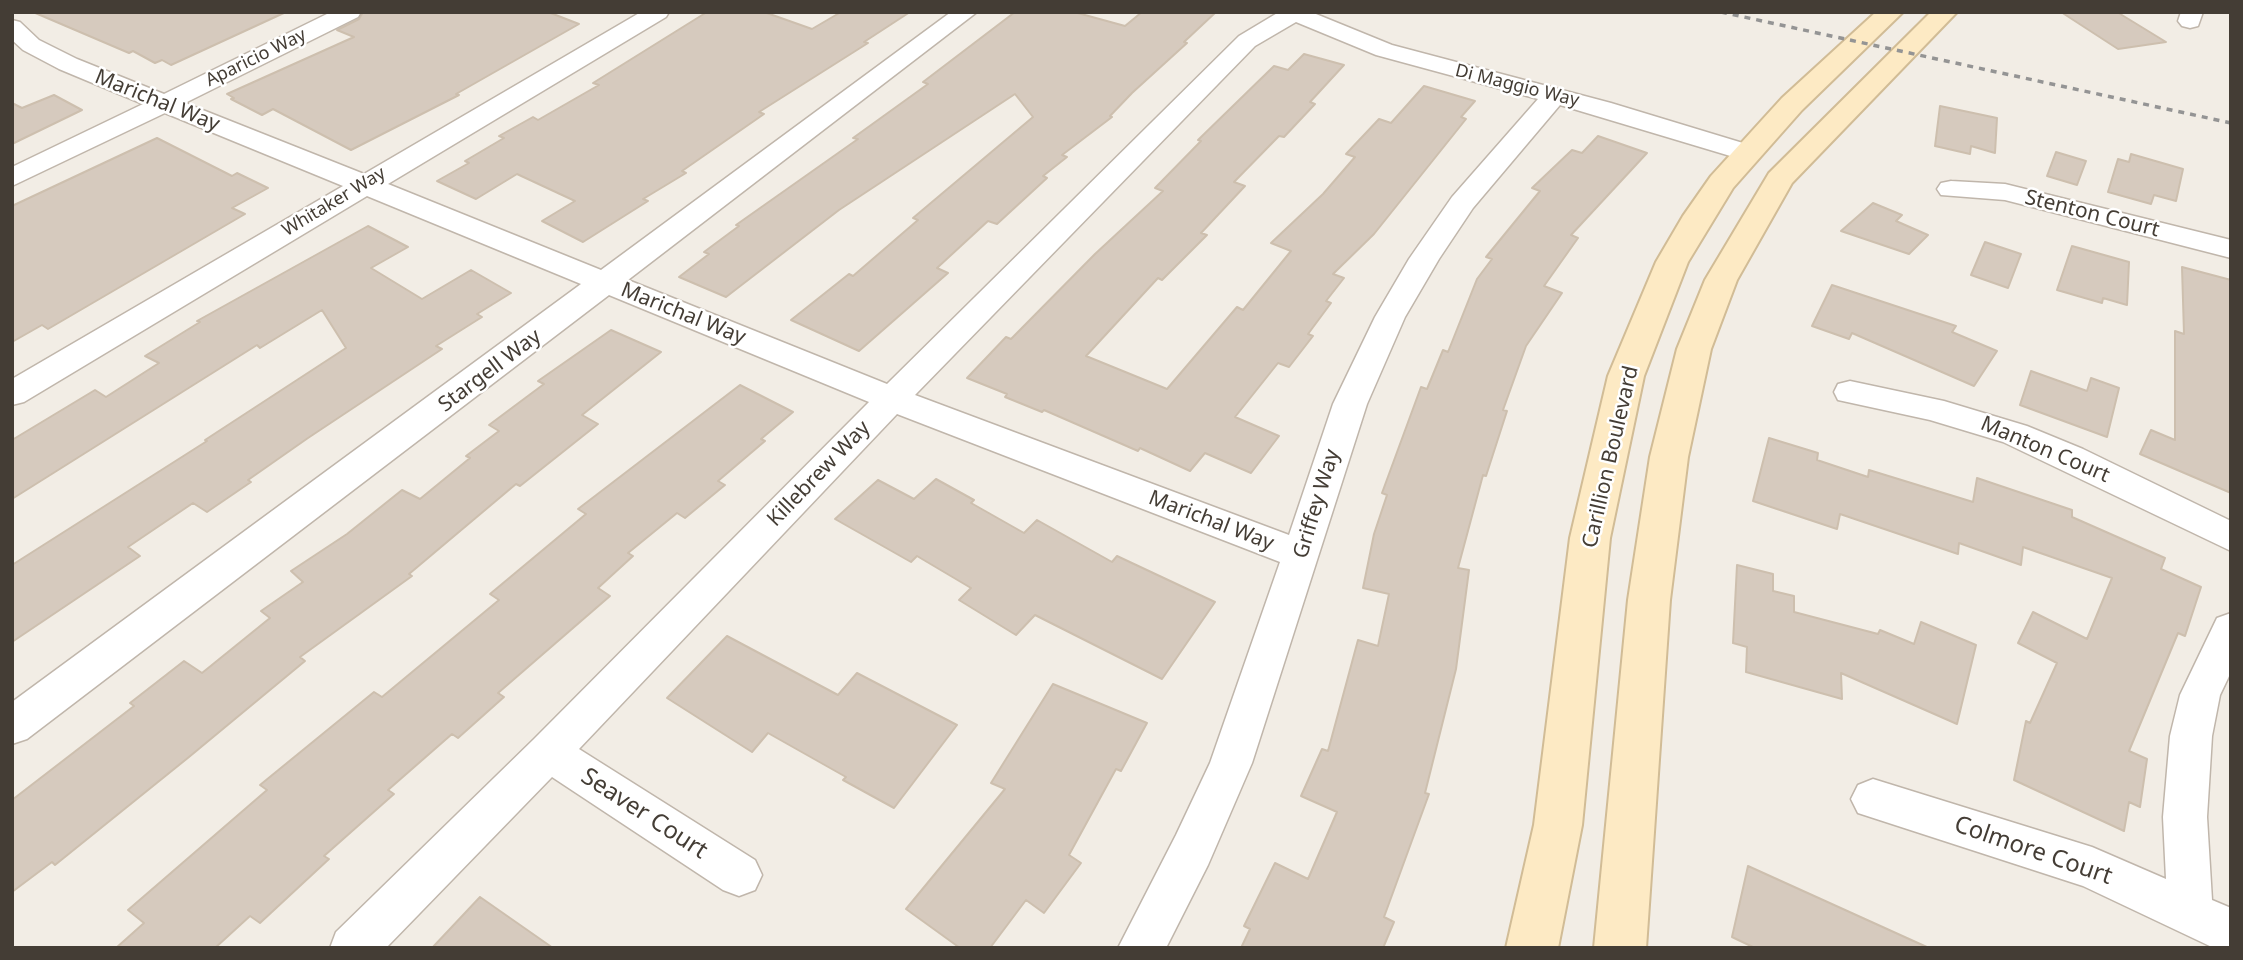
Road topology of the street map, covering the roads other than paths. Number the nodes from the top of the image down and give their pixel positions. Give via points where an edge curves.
1 (349, 12) edge
2 (658, 12) edge
3 (966, 12) edge
4 (1891, 12) edge
5 (1945, 12) edge
6 (1292, 13) edge
7 (12, 27) edge
8 (1555, 95) junction
9 (164, 104) junction
10 (1747, 153) junction
11 (12, 178) edge
12 (363, 184) junction
13 (1951, 189) dead end
14 (2231, 249) edge
15 (607, 283) junction
16 (1850, 392) dead end
17 (12, 394) edge
18 (892, 399) junction
19 (2231, 537) edge
20 (1301, 555) junction
21 (2231, 629) edge
22 (12, 726) edge
23 (549, 752) junction
24 (1873, 799) dead end
25 (738, 875) dead end
26 (2190, 912) junction
27 (2231, 932) edge
28 (353, 948) edge
29 (1141, 948) edge
30 (1532, 948) edge
31 (1620, 948) edge

1 - 9 street, Aparicio Way
2 - 12 street, Whitaker Way
3 - 15 street, Stargell Way
4 - 10 street, Carillion Boulevard via 1791,104
5 - 31 street via 1780,179 1721,280 1694,349 1669,457 1649,600
6 - 8 street, Di Maggio Way via 1384,50
6 - 18 street, Killebrew Way via 1247,41
7 - 9 street, Marichal Way via 31,45 68,64
8 - 10 street, Di Maggio Way
8 - 20 street, Griffey Way via 1462,203 1390,317 1350,404
9 - 11 street, Aparicio Way
9 - 12 street, Marichal Way
10 - 30 street, Carillion Boulevard via 1698,216 1672,262 1626,376 1590,538 1558,825
12 - 15 street, Marichal Way
12 - 17 street, Whitaker Way
13 - 14 street, Stenton Court via 2005,192
15 - 18 street, Marichal Way
15 - 22 street, Stargell Way
16 - 19 street, Manton Court via 1932,409 2015,434
18 - 20 street, Marichal Way
18 - 23 street, Killebrew Way
20 - 29 street, Griffey Way via 1231,763
21 - 26 street via 2200,695 2191,736 2185,817
23 - 25 street, Seaver Court
23 - 28 street, Killebrew Way
24 - 26 street, Colmore Court via 2092,868
26 - 27 street, Colmore Court

